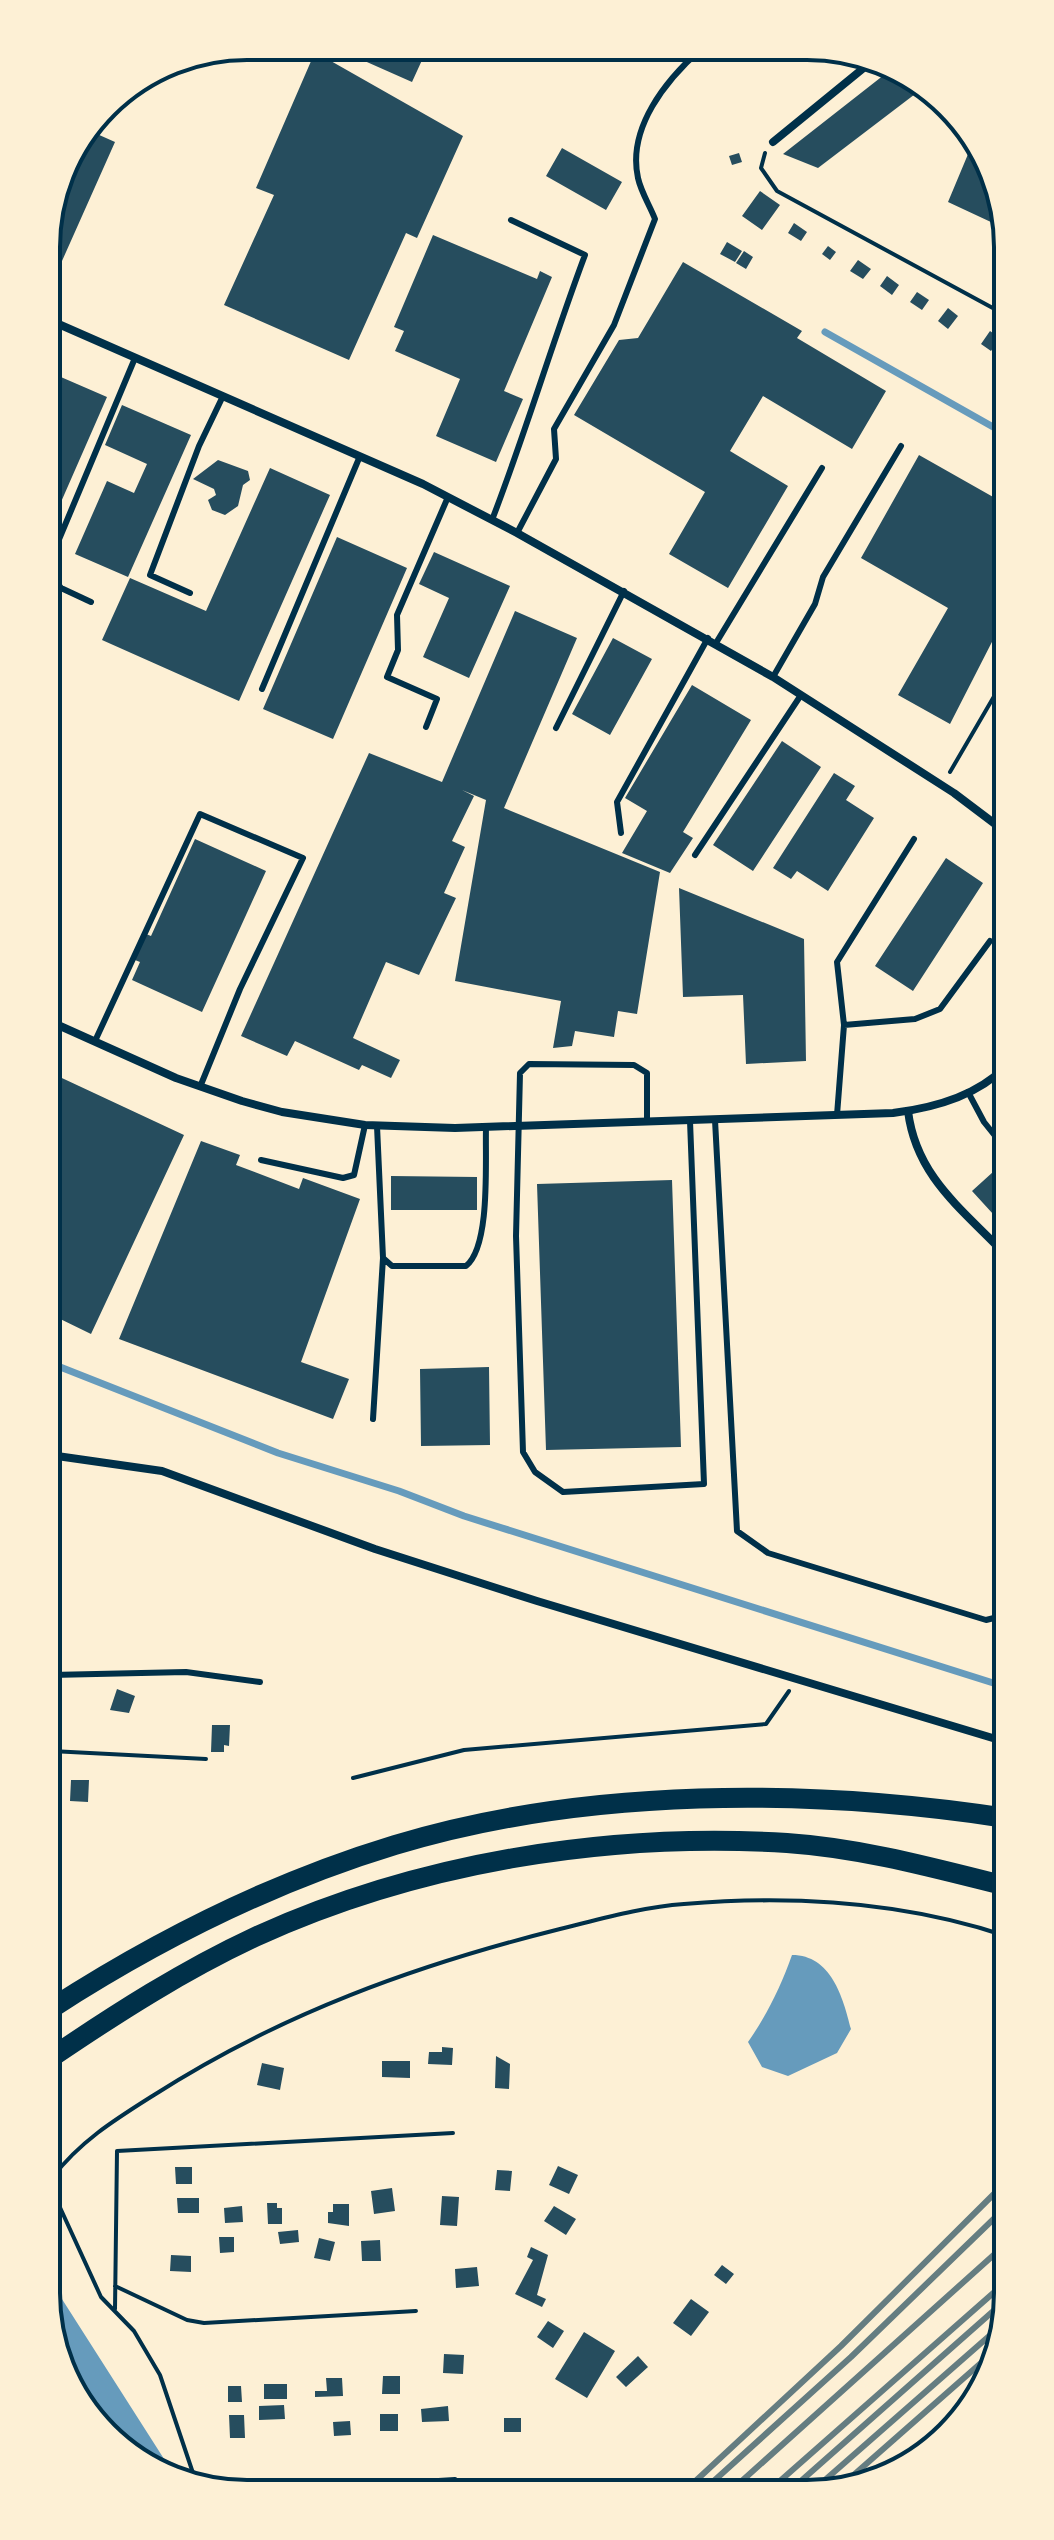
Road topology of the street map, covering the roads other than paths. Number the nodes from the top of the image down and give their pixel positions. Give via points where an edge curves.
1 (688, 60) edge
2 (863, 69) edge
3 (773, 142) road end
4 (511, 220) dead end
5 (60, 325) edge
6 (135, 358) junction
7 (223, 396) junction
8 (901, 446) dead end
9 (360, 456) junction
10 (822, 468) dead end
11 (448, 497) junction
12 (492, 520) junction
13 (517, 533) junction
14 (60, 539) edge
15 (60, 587) edge
16 (624, 591) junction
17 (190, 593) dead end
18 (91, 602) dead end
19 (712, 641) junction
20 (773, 677) junction
21 (262, 689) dead end
22 (801, 695) junction
23 (426, 727) dead end
24 (556, 728) dead end
25 (994, 824) edge
26 (621, 833) dead end
27 (914, 839) dead end
28 (695, 855) dead end
29 (990, 941) dead end
30 (844, 1025) junction
31 (60, 1026) edge
32 (95, 1041) junction
33 (994, 1075) edge
34 (200, 1087) junction
35 (968, 1092) junction
36 (908, 1111) junction
37 (837, 1115) junction
38 (715, 1120) junction
39 (647, 1121) junction
40 (690, 1121) junction
41 (365, 1125) junction
42 (377, 1126) junction
43 (520, 1126) junction
44 (486, 1127) junction
45 (994, 1134) edge
46 (261, 1160) dead end
47 (994, 1242) edge
48 (383, 1258) junction
49 (373, 1419) dead end
50 (60, 1456) edge
51 (994, 1618) edge
52 (60, 1675) edge
53 (260, 1682) dead end
54 (994, 1739) edge
55 (994, 1816) edge
56 (994, 1883) edge
57 (60, 2003) edge
58 (60, 2052) edge

1 - 13 lane via 670,76 637,139 638,178 655,219 614,325 554,429 556,459
2 - 3 street
4 - 12 lane via 585,255
5 - 6 street
6 - 7 street
6 - 14 lane
7 - 9 street
7 - 17 lane via 150,575
8 - 20 lane via 823,577 815,604
9 - 11 street
9 - 21 lane
10 - 19 lane
11 - 12 street
11 - 23 lane via 397,615 398,650 387,677 437,699
12 - 13 street
13 - 16 street
15 - 18 lane
16 - 19 street
16 - 24 lane
19 - 20 street
19 - 26 lane via 617,802
20 - 22 street
22 - 25 street
22 - 28 lane
27 - 30 lane via 837,962
29 - 30 lane via 940,1009 915,1019
30 - 37 lane
31 - 32 street
32 - 34 street
32 - 34 lane via 200,814 303,858
33 - 35 street
34 - 41 street via 282,1112
35 - 36 street
35 - 45 lane
36 - 37 street
36 - 47 street via 922,1164
37 - 38 street
38 - 40 street
38 - 51 lane via 737,1531 768,1553 986,1620
39 - 40 street
39 - 43 street
39 - 43 lane via 647,1073 634,1065 529,1064 520,1073
40 - 43 lane via 704,1484 563,1492 535,1472 523,1452 516,1236
41 - 42 street
41 - 46 lane via 354,1175 343,1178
42 - 44 street
42 - 48 lane
43 - 44 street
44 - 48 lane via 482,1232 475,1259 466,1266 392,1266
48 - 49 lane
50 - 54 street via 162,1471 375,1549
52 - 53 lane via 186,1672
55 - 57 highway via 928,1806 787,1797 688,1799 491,1822 396,1845 229,1908
56 - 58 highway via 882,1856 787,1843 632,1843 513,1859 398,1886 256,1937 122,2010

